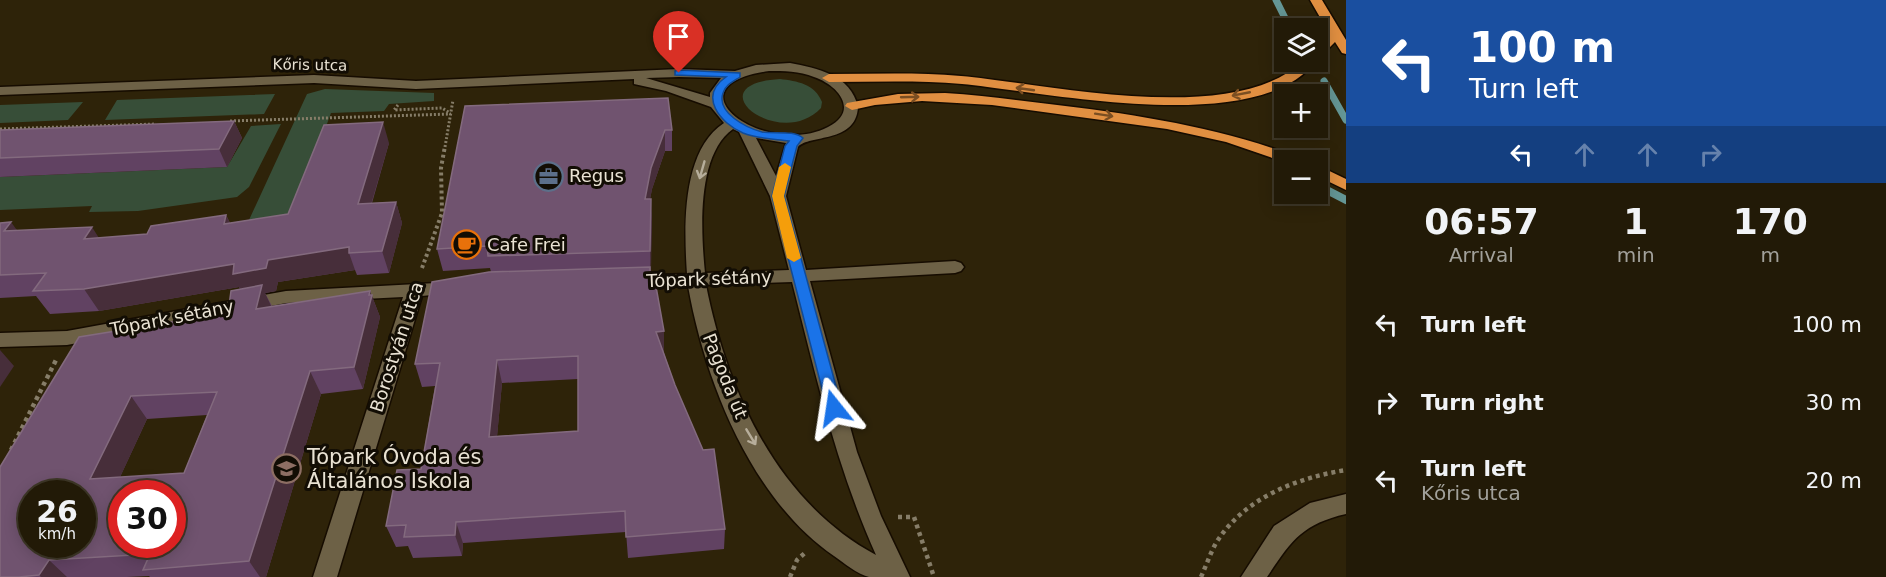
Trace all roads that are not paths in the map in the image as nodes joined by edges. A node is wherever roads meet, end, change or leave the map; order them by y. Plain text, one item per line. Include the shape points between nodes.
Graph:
1 (1316, 0) edge
2 (1336, 33) junction
3 (1328, 41) edge
4 (1346, 50) edge
5 (1299, 72) edge
6 (736, 75) junction
7 (619, 77) junction
8 (830, 78) junction
9 (0, 91) edge
10 (717, 104) junction
11 (852, 106) junction
12 (739, 126) junction
13 (798, 138) junction
14 (1274, 154) edge
15 (1328, 176) edge
16 (1346, 185) edge
17 (778, 196) junction
18 (955, 267) dead end
19 (799, 276) junction
20 (694, 280) junction
21 (613, 283) edge
22 (473, 287) edge
23 (415, 289) junction
24 (0, 340) edge
25 (1346, 504) edge
26 (325, 577) edge
27 (896, 577) edge
28 (1253, 577) edge

1 - 2 highway
2 - 3 highway
2 - 4 highway
5 -> 8 highway via 1262,90 1210,100 1164,102 1111,100 922,77
6 - 7 street, Kőris utca
6 - 8 street, Kőris utca via 775,66 804,69
6 - 10 street via 721,88
7 - 9 street, Kőris utca via 416,85 314,79
7 - 10 street, Kőris utca
8 - 11 street via 846,91
10 - 12 street
11 - 13 street via 844,123 834,130
11 -> 14 highway via 881,98 916,96 1084,112 1199,130
12 - 13 street via 771,136
12 - 17 street
12 -> 20 street, Pagoda út via 713,138 696,191
13 - 17 street via 791,146
15 - 16 highway
17 - 19 street
18 - 19 street, Tópark sétány
19 - 20 street, Tópark sétány
19 - 27 street via 846,452
20 - 21 street, Tópark sétány
20 -> 27 street, Pagoda út via 714,357 741,421 787,496 824,536 862,562
22 - 23 street, Tópark sétány
23 - 24 street, Tópark sétány via 286,297 67,338
23 - 26 street, Borostyán utca
25 - 28 street via 1317,510 1282,534

